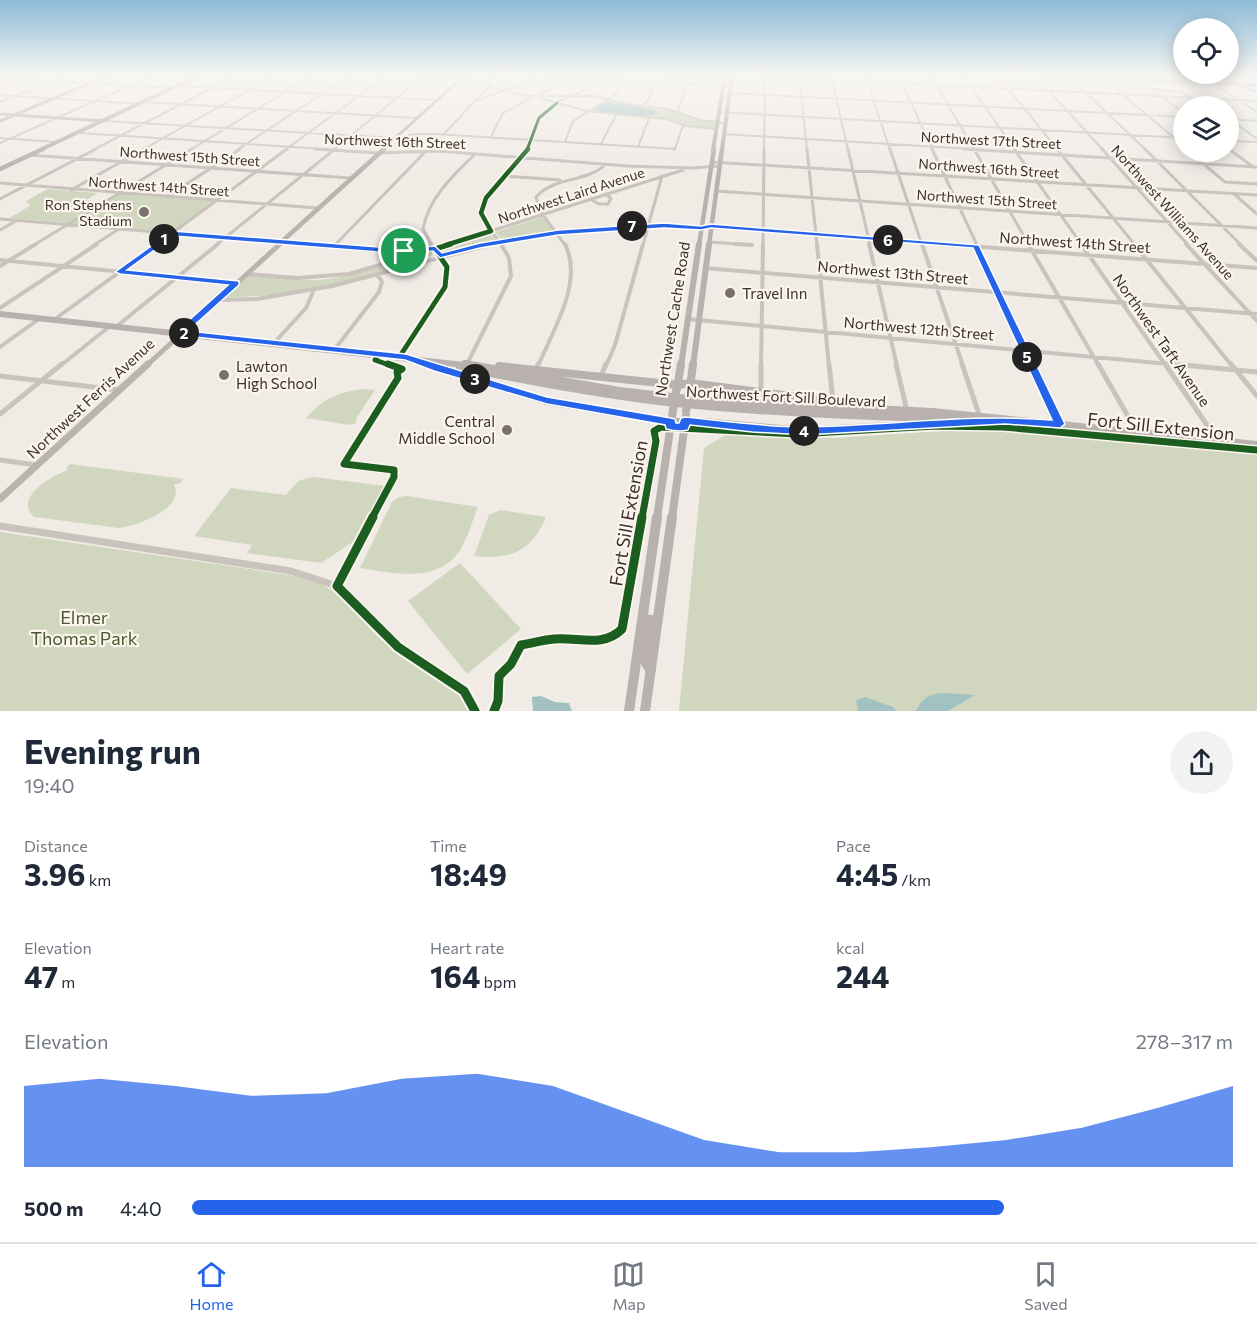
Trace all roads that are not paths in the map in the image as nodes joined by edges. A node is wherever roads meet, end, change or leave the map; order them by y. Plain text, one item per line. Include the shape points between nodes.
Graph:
1 (29, 108) edge
2 (80, 108) edge
3 (131, 108) edge
4 (174, 108) edge
5 (215, 108) edge
6 (247, 108) edge
7 (300, 108) edge
8 (342, 108) edge
9 (385, 108) edge
10 (428, 108) edge
11 (469, 108) edge
12 (510, 108) edge
13 (550, 108) edge
14 (575, 108) edge
15 (591, 108) edge
16 (658, 108) edge
17 (720, 108) edge
18 (727, 108) edge
19 (765, 108) edge
20 (802, 108) edge
21 (839, 108) edge
22 (876, 108) edge
23 (913, 108) edge
24 (950, 108) edge
25 (987, 108) edge
26 (1026, 108) edge
27 (1028, 108) edge
28 (1064, 108) edge
29 (1102, 108) edge
30 (1139, 108) edge
31 (257, 109) junction
32 (296, 111) junction
33 (586, 111) junction
34 (678, 111) joint
35 (1067, 111) junction
36 (719, 112) junction
37 (726, 112) junction
38 (335, 113) junction
39 (1107, 113) junction
40 (0, 114) edge
41 (765, 114) junction
42 (13, 115) junction
43 (1147, 115) junction
44 (1173, 115) edge
45 (375, 116) junction
46 (616, 116) junction
47 (802, 117) junction
48 (57, 118) junction
49 (417, 118) junction
50 (649, 118) junction
51 (842, 119) junction
52 (0, 120) edge
53 (96, 120) junction
54 (1239, 120) edge
55 (104, 121) junction
56 (880, 121) junction
57 (1257, 121) edge
58 (717, 122) junction
59 (147, 123) junction
60 (725, 123) junction
61 (920, 123) junction
62 (186, 125) junction
63 (683, 125) junction
64 (960, 125) junction
65 (93, 126) junction
66 (1239, 127) edge
67 (226, 128) junction
68 (1000, 128) junction
69 (716, 129) junction
70 (267, 130) junction
71 (1043, 130) junction
72 (309, 133) junction
73 (1088, 133) junction
74 (80, 134) junction
75 (444, 134) junction
76 (723, 134) junction
77 (1131, 135) junction
78 (121, 136) junction
79 (351, 136) junction
80 (490, 137) junction
81 (764, 137) junction
82 (1173, 137) edge
83 (0, 138) edge
84 (10, 138) junction
85 (394, 138) junction
86 (1173, 138) edge
87 (161, 139) junction
88 (530, 140) junction
89 (805, 140) junction
90 (1239, 141) edge
91 (1257, 141) edge
92 (57, 142) junction
93 (203, 142) junction
94 (565, 142) junction
95 (846, 142) junction
96 (0, 143) edge
97 (601, 144) junction
98 (246, 145) junction
99 (888, 145) junction
100 (289, 147) junction
101 (638, 147) junction
102 (931, 147) junction
103 (333, 150) junction
104 (974, 150) junction
105 (426, 151) junction
106 (1017, 152) junction
107 (377, 153) junction
108 (476, 154) junction
109 (31, 155) junction
110 (1063, 155) junction
111 (1239, 156) edge
112 (521, 157) junction
113 (1111, 158) junction
114 (78, 159) junction
115 (1157, 161) junction
116 (121, 162) junction
117 (711, 162) junction
118 (763, 164) junction
119 (1203, 164) junction
120 (165, 165) junction
121 (606, 165) junction
122 (719, 166) junction
123 (808, 166) junction
124 (664, 167) junction
125 (1255, 167) edge
126 (210, 168) junction
127 (692, 168) junction
128 (0, 169) edge
129 (852, 170) junction
130 (256, 171) junction
131 (898, 172) junction
132 (303, 175) junction
133 (944, 175) junction
134 (506, 176) junction
135 (662, 177) junction
136 (350, 178) junction
137 (990, 178) junction
138 (562, 180) junction
139 (1036, 181) junction
140 (0, 183) edge
141 (1086, 184) junction
142 (1257, 184) edge
143 (26, 186) junction
144 (1137, 188) junction
145 (71, 190) junction
146 (716, 191) junction
147 (1189, 191) junction
148 (118, 193) junction
149 (763, 194) junction
150 (1233, 194) junction
151 (605, 195) junction
152 (1257, 195) edge
153 (167, 197) junction
154 (812, 197) junction
155 (0, 199) edge
156 (590, 199) junction
157 (216, 201) junction
158 (859, 201) junction
159 (908, 204) junction
160 (266, 205) junction
161 (958, 207) junction
162 (317, 208) junction
163 (1009, 211) junction
164 (1059, 214) junction
165 (1257, 214) edge
166 (543, 215) junction
167 (1113, 218) junction
168 (0, 219) edge
169 (17, 220) junction
170 (1166, 222) junction
171 (68, 225) junction
172 (648, 225) junction
173 (711, 226) junction
174 (1221, 226) junction
175 (701, 228) junction
176 (1257, 228) edge
177 (119, 229) junction
178 (0, 230) edge
179 (762, 230) junction
180 (491, 231) junction
181 (172, 233) junction
182 (558, 233) junction
183 (816, 234) junction
184 (225, 238) junction
185 (868, 238) junction
186 (501, 242) junction
187 (709, 242) junction
188 (921, 242) junction
189 (280, 243) junction
190 (752, 245) dead end
191 (976, 246) junction
192 (333, 247) junction
193 (435, 249) junction
194 (1032, 251) junction
195 (440, 255) junction
196 (1088, 255) junction
197 (1146, 259) junction
198 (0, 260) edge
199 (8, 261) junction
200 (1257, 261) edge
201 (1203, 264) junction
202 (0, 266) edge
203 (63, 267) junction
204 (705, 268) junction
205 (1257, 268) edge
206 (120, 272) junction
207 (763, 273) junction
208 (246, 274) junction
209 (377, 274) junction
210 (177, 277) junction
211 (820, 278) junction
212 (236, 283) junction
213 (878, 283) junction
214 (936, 288) junction
215 (313, 292) junction
216 (998, 293) junction
217 (1059, 298) junction
218 (216, 300) junction
219 (1121, 303) junction
220 (1186, 308) junction
221 (0, 309) edge
222 (0, 314) edge
223 (1251, 314) junction
224 (1257, 314) edge
225 (41, 318) junction
226 (55, 319) junction
227 (687, 319) junction
228 (699, 320) junction
229 (1257, 321) edge
230 (114, 326) junction
231 (761, 326) junction
232 (826, 332) junction
233 (180, 333) junction
234 (891, 338) junction
235 (274, 343) junction
236 (957, 344) junction
237 (0, 347) edge
238 (335, 349) junction
239 (1023, 350) junction
240 (403, 356) junction
241 (1092, 356) junction
242 (439, 362) junction
243 (1163, 363) junction
244 (467, 364) junction
245 (536, 370) junction
246 (1236, 370) junction
247 (1257, 372) edge
248 (0, 376) edge
249 (601, 376) junction
250 (42, 380) junction
251 (690, 383) junction
252 (677, 388) junction
253 (119, 390) junction
254 (761, 393) junction
255 (1257, 396) edge
256 (833, 401) junction
257 (896, 411) junction
258 (907, 411) junction
259 (0, 414) edge
260 (686, 416) junction
261 (980, 417) junction
262 (991, 418) junction
263 (1005, 420) junction
264 (671, 422) junction
265 (1060, 424) junction
266 (1137, 432) junction
267 (1218, 441) junction
268 (1257, 445) edge
269 (0, 460) edge
270 (37, 465) junction
271 (0, 500) edge
272 (0, 526) edge
273 (643, 619) junction
274 (651, 671) junction
275 (475, 711) edge
276 (629, 711) edge
277 (645, 711) edge

1 - 42 main road
2 - 48 street
3 - 55 main road
4 - 59 street
5 - 62 street
6 - 31 street
7 - 32 street
8 - 38 street
9 - 45 street
10 - 49 main road, Northwest Ferris Avenue
11 - 75 street
12 - 80 street via 503,113
13 - 88 street via 539,118
14 - 33 street
15 - 33 street
16 - 34 street
17 - 36 main road, Northwest Cache Road
18 - 37 main road, Northwest Cache Road
19 - 41 street
20 - 47 street
21 - 51 street
22 - 56 street
23 - 61 street
24 - 64 street
25 - 68 street, Northwest Taft Avenue
26 - 71 street
27 - 35 street
28 - 35 street, Northwest Williams Avenue
29 - 39 street
30 - 43 street
31 - 32 street
31 - 67 street
32 - 38 street
32 - 70 street
33 - 46 street
33 - 94 street via 573,121
34 - 58 street
35 - 39 street
35 - 73 street, Northwest Williams Avenue
36 - 37 street
36 - 58 main road, Northwest Cache Road
37 - 41 street
37 - 60 main road, Northwest Cache Road
38 - 45 street
38 - 72 street
39 - 43 street
39 - 77 street
40 - 42 main road
41 - 47 street
41 - 81 street
42 - 48 main road
42 - 52 main road
43 - 44 street
43 - 82 street
45 - 49 street
45 - 79 street
46 - 50 street
46 - 97 street
47 - 51 street
47 - 89 street
48 - 53 main road
48 - 84 street
49 - 85 main road, Northwest Ferris Avenue
50 - 63 street
50 - 101 street
51 - 56 street
51 - 95 street
53 - 55 main road
53 - 65 main road
54 - 57 street
55 - 59 street
55 - 65 main road
55 - 74 main road
56 - 61 street
56 - 99 street
58 - 60 street
58 - 69 main road, Northwest Cache Road
59 - 62 street
59 - 78 street
60 - 76 main road, Northwest Cache Road
61 - 64 street
61 - 102 street
62 - 67 street
62 - 87 street
63 - 69 street
63 - 101 street via 675,149
64 - 68 street
64 - 104 street
65 - 92 main road
66 - 91 street
67 - 70 street
67 - 93 street
68 - 71 street
68 - 106 street, Northwest Taft Avenue
69 - 117 main road, Northwest Cache Road
70 - 72 street
70 - 98 street
71 - 73 street
71 - 110 street
72 - 79 street
72 - 100 street
73 - 77 street
73 - 113 street, Northwest Williams Avenue
74 - 78 street, Northwest 16th Street
74 - 109 main road
75 - 80 street
75 - 85 street
76 - 81 street, Northwest 17th Street
76 - 122 main road, Northwest Cache Road
77 - 86 street
77 - 115 street
78 - 87 street, Northwest 16th Street
78 - 114 street
79 - 85 street
79 - 103 street
80 - 88 street
81 - 89 street, Northwest 17th Street
81 - 118 street
83 - 84 street
84 - 92 street
84 - 96 street
85 - 107 main road, Northwest Ferris Avenue
87 - 93 street, Northwest 16th Street
87 - 116 street
88 - 94 street
88 - 112 street
89 - 95 street, Northwest 17th Street
89 - 123 street
90 - 91 street
92 - 109 main road
93 - 98 street, Northwest 16th Street
93 - 120 street
94 - 97 street
95 - 99 street, Northwest 17th Street
95 - 129 street
97 - 101 street
98 - 100 street, Northwest 16th Street
98 - 126 street
99 - 102 street, Northwest 17th Street
99 - 131 street
100 - 103 street, Northwest 16th Street
100 - 130 street
102 - 104 street, Northwest 17th Street
102 - 133 street
103 - 107 street, Northwest 16th Street
103 - 132 street
104 - 106 street, Northwest 17th Street
104 - 137 street
105 - 107 street, Northwest 16th Street
105 - 108 street, Northwest 16th Street
105 - 192 street
106 - 110 street, Northwest 17th Street
106 - 139 street, Northwest Taft Avenue
107 - 136 main road, Northwest Ferris Avenue
108 - 112 street, Northwest 16th Street
108 - 193 street via 425,211 423,229
109 - 114 street, Northwest 15th Street
109 - 128 main road
109 - 128 main road
110 - 113 street, Northwest 17th Street
110 - 141 street
111 - 125 street
112 - 121 street, Northwest 16th Street
112 - 134 street
113 - 115 street, Northwest 17th Street
113 - 144 street, Northwest Williams Avenue
114 - 116 street, Northwest 15th Street
114 - 143 street
115 - 119 street, Northwest 17th Street
115 - 147 street
116 - 120 street, Northwest 15th Street
116 - 145 street
117 - 122 street, Northwest 16th Street
117 - 122 street
117 - 127 street, Northwest 16th Street
117 - 175 main road, Northwest Cache Road
118 - 122 street, Northwest 16th Street
118 - 123 street, Northwest 16th Street
118 - 149 street
119 - 125 street, Northwest 17th Street
119 - 142 street via 1225,182
120 - 126 street, Northwest 15th Street
120 - 148 street
121 - 124 street, Northwest 16th Street
121 - 138 street via 594,174
122 - 146 main road, Northwest Cache Road
123 - 129 street, Northwest 16th Street
123 - 154 street
124 - 127 street, Northwest 16th Street
124 - 135 street
126 - 130 street, Northwest 15th Street
126 - 153 street
127 - 135 street, Northwest Laird Avenue
129 - 131 street, Northwest 16th Street
129 - 158 street
130 - 132 street, Northwest 15th Street
130 - 157 street
131 - 133 street, Northwest 16th Street
131 - 159 street
132 - 136 street, Northwest 15th Street
132 - 160 street
133 - 137 street, Northwest 16th Street
133 - 161 street
134 - 138 street
134 - 180 street via 482,207
135 - 151 street, Northwest Laird Avenue
135 - 172 street
136 - 162 main road, Northwest Ferris Avenue
137 - 139 street, Northwest 16th Street
137 - 163 street
138 - 166 street via 543,188 536,197 536,207
139 - 141 street, Northwest 16th Street
139 - 164 street, Northwest Taft Avenue
140 - 143 street, Northwest 14th Street
141 - 144 street, Northwest 16th Street
141 - 167 street
143 - 145 street, Northwest 14th Street
143 - 155 street
144 - 147 street, Northwest 16th Street
144 - 170 street, Northwest Williams Avenue
145 - 148 street, Northwest 14th Street
146 - 149 street, Northwest 15th Street
146 - 173 main road, Northwest Cache Road
147 - 150 street, Northwest 16th Street
147 - 174 street
148 - 153 street, Northwest 14th Street
148 - 171 street
149 - 154 street, Northwest 15th Street
149 - 179 street
150 - 152 street, Northwest 16th Street
150 - 165 street
151 - 156 street, Northwest Laird Avenue
151 - 156 street via 611,198 610,202 599,204
153 - 157 street, Northwest 14th Street
154 - 158 street, Northwest 15th Street
154 - 183 street
156 - 166 street, Northwest Laird Avenue
157 - 160 street, Northwest 14th Street
157 - 181 street
158 - 159 street, Northwest 15th Street
158 - 185 street
159 - 161 street, Northwest 15th Street
159 - 188 street
160 - 162 street, Northwest 14th Street
160 - 184 street
161 - 163 street, Northwest 15th Street
161 - 191 street
162 - 189 main road, Northwest Ferris Avenue
163 - 164 street, Northwest 15th Street
163 - 194 street
164 - 167 street, Northwest 15th Street
164 - 196 street, Northwest Taft Avenue
166 - 180 street, Northwest Laird Avenue
166 - 182 street
167 - 170 street, Northwest 15th Street
167 - 197 street
168 - 169 street
169 - 171 street
169 - 178 street
170 - 174 street, Northwest 15th Street
170 - 201 street, Northwest Williams Avenue
171 - 177 street
171 - 199 street
172 - 175 street, Northwest 14th Street
172 - 182 street, Northwest 14th Street
172 - 249 street via 615,345
173 - 175 street, Northwest 14th Street
173 - 179 street, Northwest 14th Street
173 - 187 main road, Northwest Cache Road
174 - 176 street, Northwest 15th Street
174 - 200 street
175 - 227 main road, Northwest Cache Road
177 - 181 street
177 - 203 street
179 - 183 street, Northwest 14th Street
179 - 207 street
180 - 186 street
180 - 193 street, Northwest Laird Avenue
181 - 184 street
181 - 206 street
182 - 186 street, Northwest 14th Street
182 - 245 street via 570,256 570,280
183 - 185 street, Northwest 14th Street
183 - 211 street
184 - 189 street
184 - 210 street
185 - 188 street, Northwest 14th Street
185 - 213 street
186 - 195 street, Northwest 14th Street
186 - 244 street via 510,257 511,276
187 - 190 street
187 - 204 main road, Northwest Cache Road
188 - 191 street, Northwest 14th Street
188 - 214 street
189 - 192 street
189 - 208 main road, Northwest Ferris Avenue
191 - 194 street, Northwest 14th Street
191 - 216 street
192 - 193 street
193 - 195 street
193 - 208 street, Northwest Laird Avenue via 325,278
194 - 196 street, Northwest 14th Street
194 - 217 street
195 - 209 street, Northwest 14th Street
195 - 240 street via 447,273 445,287
196 - 197 street, Northwest 14th Street
196 - 219 street, Northwest Taft Avenue
197 - 201 street, Northwest 14th Street
197 - 220 street
198 - 199 street
199 - 202 street
199 - 203 street
201 - 205 street, Northwest 14th Street
201 - 223 street, Northwest Williams Avenue
203 - 206 street
203 - 221 street
204 - 207 street, Northwest 13th Street
204 - 228 main road, Northwest Cache Road
206 - 210 street
206 - 226 street
207 - 211 street, Northwest 13th Street
207 - 231 street
208 - 212 main road, Northwest Ferris Avenue
209 - 215 street, Northwest 14th Street
209 - 238 street via 382,282 379,292
210 - 212 street
210 - 230 street
211 - 213 street, Northwest 13th Street
211 - 232 street
212 - 218 main road, Northwest Ferris Avenue
213 - 214 street, Northwest 13th Street
213 - 234 street
214 - 216 street, Northwest 13th Street
214 - 236 street
215 - 218 street, Northwest 14th Street
215 - 235 street via 306,308
216 - 217 street, Northwest 13th Street
216 - 239 street
217 - 219 street, Northwest 13th Street
217 - 241 street
218 - 233 main road, Northwest Ferris Avenue
219 - 220 street, Northwest 13th Street
219 - 243 street, Northwest Taft Avenue
220 - 223 street, Northwest 13th Street
220 - 246 street
222 - 225 main road, Northwest Fort Sill Boulevard
223 - 224 street, Northwest 13th Street
223 - 229 street, Northwest Williams Avenue
225 - 226 main road, Northwest Fort Sill Boulevard
225 - 237 street
226 - 230 main road, Northwest Fort Sill Boulevard
227 - 228 street, Northwest 12th Street
227 - 252 main road, Northwest Cache Road
228 - 231 street, Northwest 12th Street
228 - 251 main road, Northwest Cache Road
230 - 233 main road, Northwest Fort Sill Boulevard
230 - 250 street
231 - 232 street, Northwest 12th Street
231 - 254 street
232 - 234 street, Northwest 12th Street
232 - 256 street
233 - 235 main road, Northwest Fort Sill Boulevard
233 - 253 main road, Northwest Ferris Avenue
234 - 236 street, Northwest 12th Street
234 - 258 street
235 - 238 main road, Northwest Fort Sill Boulevard
236 - 239 street, Northwest 12th Street
236 - 261 street
238 - 240 main road, Northwest Fort Sill Boulevard
239 - 241 street, Northwest 12th Street
239 - 265 street
240 - 242 main road, Northwest Fort Sill Boulevard
240 - 264 main road via 547,401
241 - 243 street, Northwest 12th Street
241 - 266 street
242 - 244 main road, Northwest Fort Sill Boulevard
242 - 262 main road, Northwest Fort Sill Boulevard via 578,390 686,404 803,413
243 - 246 street, Northwest 12th Street
243 - 267 street, Northwest Taft Avenue
244 - 245 main road
244 - 257 main road, Northwest Fort Sill Boulevard via 619,391 697,400
245 - 249 main road
246 - 247 street, Northwest 12th Street
246 - 255 street
248 - 250 street
249 - 252 main road
250 - 253 street
250 - 259 street
251 - 252 main road
251 - 254 main road
251 - 260 main road, Northwest Cache Road, bridge
252 - 264 main road, Northwest Cache Road, bridge
253 - 270 main road, Northwest Ferris Avenue
254 - 256 main road
256 - 257 main road
257 - 258 main road, Northwest Fort Sill Boulevard
258 - 261 main road, Northwest Fort Sill Boulevard
260 - 263 main road via 762,429 804,431
260 - 264 main road
260 - 274 main road, Northwest Cache Road
261 - 262 main road, Northwest Fort Sill Boulevard
262 - 263 main road, Northwest Fort Sill Boulevard
263 - 265 main road, Northwest Fort Sill Boulevard
264 - 273 main road, Northwest Cache Road
265 - 266 main road, Northwest Fort Sill Boulevard
266 - 267 main road, Northwest Fort Sill Boulevard
267 - 268 main road, Northwest Fort Sill Boulevard
269 - 270 street
270 - 271 main road, Northwest Ferris Avenue
272 - 275 street via 291,571 337,585 398,647 464,692
273 - 274 main road via 652,620 646,663
273 - 276 main road, Northwest Cache Road
274 - 277 main road, Northwest Cache Road

